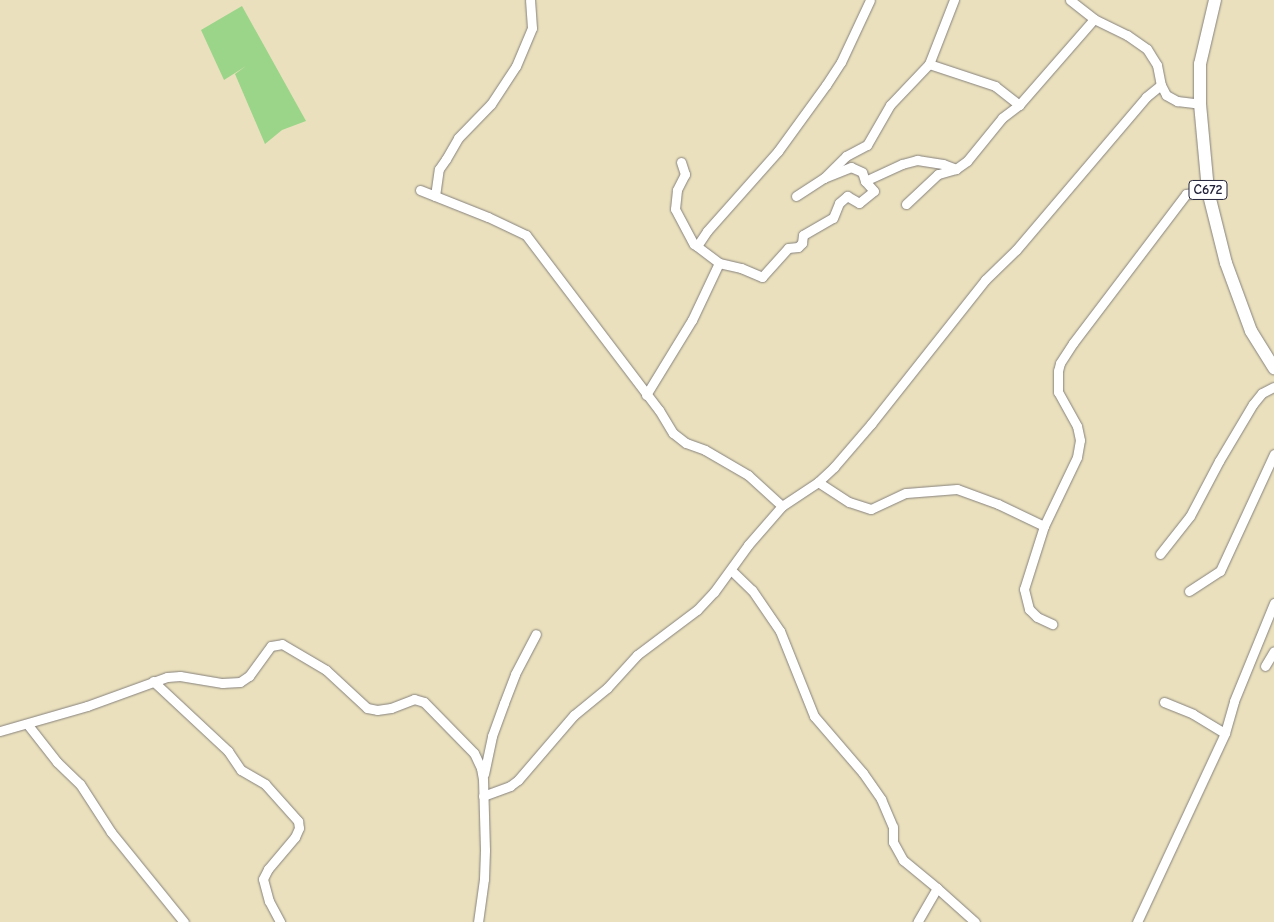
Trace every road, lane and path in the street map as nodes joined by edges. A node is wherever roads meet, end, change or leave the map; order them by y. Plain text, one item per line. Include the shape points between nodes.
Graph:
1 (530, 0) edge
2 (870, 0) edge
3 (954, 0) edge
4 (1070, 0) edge
5 (1215, 0) edge
6 (1094, 18) junction
7 (929, 64) junction
8 (1161, 84) junction
9 (1200, 104) junction
10 (1019, 105) junction
11 (681, 162) dead end
12 (956, 169) junction
13 (824, 178) junction
14 (865, 181) junction
15 (420, 190) dead end
16 (1208, 191) junction
17 (434, 196) junction
18 (796, 196) dead end
19 (906, 204) dead end
20 (697, 246) junction
21 (718, 263) junction
22 (1274, 368) edge
23 (1274, 386) edge
24 (646, 396) junction
25 (1274, 454) edge
26 (818, 482) junction
27 (782, 506) junction
28 (1044, 526) junction
29 (1160, 554) dead end
30 (731, 570) junction
31 (1190, 591) dead end
32 (1274, 603) edge
33 (1271, 620) edge
34 (1052, 624) dead end
35 (536, 634) dead end
36 (1274, 651) edge
37 (1265, 666) dead end
38 (153, 682) junction
39 (1164, 702) dead end
40 (28, 725) junction
41 (0, 731) edge
42 (1224, 732) junction
43 (483, 779) junction
44 (483, 796) junction
45 (938, 888) junction
46 (184, 922) edge
47 (280, 922) edge
48 (478, 922) edge
49 (917, 922) edge
50 (975, 922) edge
51 (1137, 922) edge

1 - 17 street via 532,28 516,66 491,104 458,138 439,169
2 - 20 street via 842,62 826,85 778,151
3 - 7 street
4 - 6 street
5 - 9 main road, C672 via 1200,64
6 - 8 street via 1127,34 1147,49 1157,65
6 - 10 street
7 - 10 street via 994,86
7 - 13 street via 890,105 867,145 846,156
8 - 9 street via 1163,91 1172,98
8 - 26 street via 1130,114 1086,170 1016,250 985,280 871,424
9 - 16 main road, C672
10 - 12 street via 1002,118 967,161
11 - 20 street via 685,174 677,190 675,209
12 - 14 street via 917,160
12 - 19 street via 938,174
13 - 14 street via 851,167 862,172
13 - 18 street
14 - 21 street via 874,190 859,203 847,196 839,203 834,218 803,235 802,243 788,248 762,277
15 - 17 street
16 - 22 main road, C672 via 1226,263 1248,322
16 - 28 street via 1186,194 1060,363 1058,392 1077,426 1080,440 1077,457
17 - 24 street via 512,228 532,241
20 - 21 street
21 - 24 street via 692,320
23 - 29 street via 1253,404 1190,516
24 - 27 street via 677,437 748,475
25 - 31 street via 1220,572
26 - 27 street
26 - 28 street via 849,502 872,509 906,493 957,489
27 - 30 street
28 - 34 street via 1024,590 1029,610
30 - 44 street via 697,610 637,655 607,688 569,720 518,780
30 - 45 street via 752,590 780,631 814,716 864,773 881,799 893,827 893,842 903,860
32 - 33 street
33 - 42 street via 1234,701
35 - 43 street via 504,703 492,736
36 - 37 street
38 - 40 street
38 - 43 street via 180,676 222,683 240,682 249,676 271,646 282,644 326,670 367,708 383,710 414,699 424,702 469,746
38 - 47 street via 228,751 241,770 265,784 298,821 297,833 263,879 265,892
39 - 42 street
40 - 41 street
40 - 46 street via 56,762 80,784 111,832
42 - 51 street
43 - 44 street
44 - 48 street via 484,879
45 - 49 street
45 - 50 street

